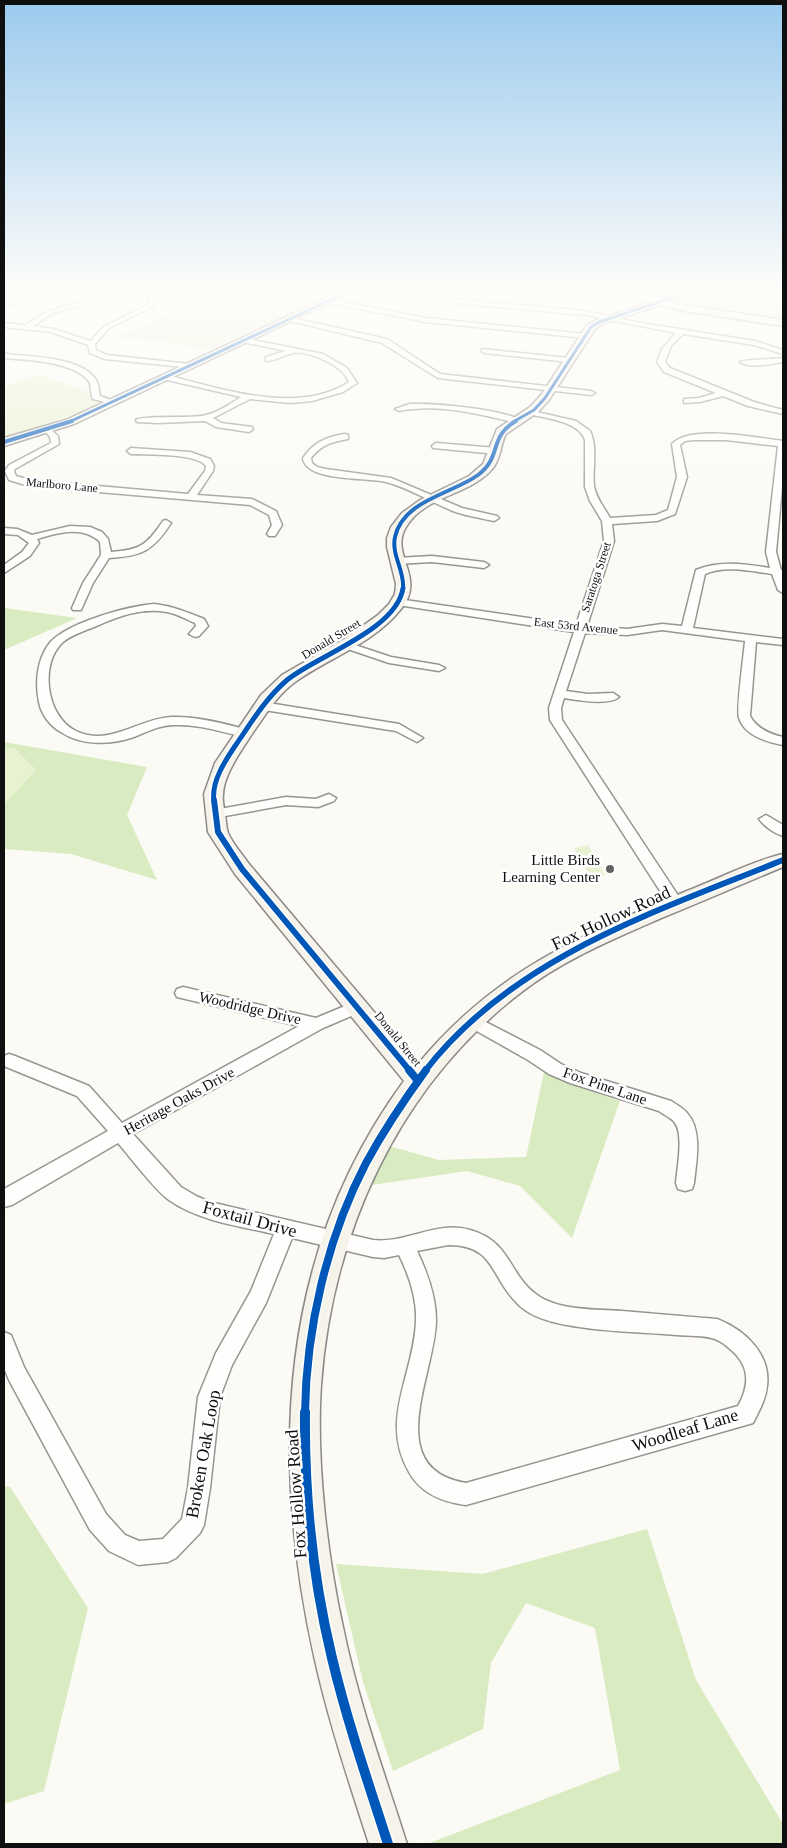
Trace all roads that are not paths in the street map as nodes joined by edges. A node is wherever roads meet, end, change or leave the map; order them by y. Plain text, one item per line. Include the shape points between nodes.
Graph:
1 (87, 376) edge
2 (350, 376) edge
3 (439, 376) edge
4 (559, 376) edge
5 (680, 376) edge
6 (166, 377) joint
7 (550, 390) junction
8 (591, 393) dead end
9 (723, 393) junction
10 (249, 396) junction
11 (686, 401) dead end
12 (112, 402) junction
13 (399, 408) dead end
14 (531, 412) junction
15 (783, 412) edge
16 (207, 418) junction
17 (140, 420) dead end
18 (517, 421) junction
19 (249, 429) dead end
20 (48, 430) junction
21 (345, 436) dead end
22 (4, 442) edge
23 (782, 444) edge
24 (436, 446) dead end
25 (132, 451) dead end
26 (497, 451) junction
27 (780, 487) edge
28 (191, 496) junction
29 (432, 498) junction
30 (494, 518) dead end
31 (608, 521) junction
32 (166, 523) dead end
33 (778, 529) edge
34 (4, 531) edge
35 (272, 534) dead end
36 (31, 538) junction
37 (106, 555) junction
38 (396, 560) junction
39 (484, 565) dead end
40 (4, 570) edge
41 (780, 572) edge
42 (783, 590) edge
43 (398, 602) junction
44 (77, 608) dead end
45 (579, 629) junction
46 (687, 629) junction
47 (194, 634) dead end
48 (751, 637) junction
49 (783, 642) edge
50 (346, 644) junction
51 (439, 668) dead end
52 (558, 694) junction
53 (613, 697) dead end
54 (262, 706) junction
55 (245, 733) junction
56 (417, 738) dead end
57 (783, 742) edge
58 (328, 798) dead end
59 (214, 814) junction
60 (766, 820) dead end
61 (783, 832) edge
62 (783, 860) edge
63 (676, 904) junction
64 (183, 992) dead end
65 (357, 1007) junction
66 (472, 1021) junction
67 (318, 1024) junction
68 (9, 1061) dead end
69 (418, 1081) junction
70 (121, 1132) junction
71 (685, 1183) dead end
72 (4, 1199) edge
73 (286, 1230) junction
74 (335, 1240) junction
75 (404, 1245) junction
76 (4, 1342) edge
77 (388, 1844) edge

1 - 12 street via 94,385 96,398
2 - 10 street via 353,383 311,399 297,401
3 - 7 street
4 - 7 street
5 - 9 street
6 - 10 street
6 - 12 street
7 - 8 street
7 - 14 street
9 - 11 street
9 - 15 street
10 - 16 street
12 - 20 street
13 - 18 street via 414,406 469,411
14 - 18 street
14 - 31 street, Saratoga Street via 573,423 587,433 592,493
16 - 17 street via 158,422
16 - 19 street via 219,425
18 - 26 street via 502,432
20 - 22 street
20 - 28 street, Marlboro Lane via 54,436 55,444 12,467 9,471 12,478 29,483
21 - 29 street via 318,444 307,458 308,464 325,472 388,480
23 - 27 street
23 - 31 street via 702,436 682,438 676,444 682,477 672,512 657,518
24 - 26 street
25 - 28 street via 190,456 207,461 209,471
26 - 29 street via 481,474
27 - 33 street
28 - 35 street, Marlboro Lane via 234,499 264,507 276,519 277,525
29 - 30 street via 467,512
29 - 38 street via 401,523 393,545
31 - 45 street, Saratoga Street via 609,541
32 - 37 street via 148,547
33 - 41 street via 771,552
34 - 36 street via 19,532
36 - 37 street via 69,529 89,530 102,537
36 - 40 street via 34,543 26,554
37 - 44 street
38 - 39 street via 432,559
38 - 43 street via 403,582
41 - 42 street via 778,582
41 - 46 street via 726,566 700,572
43 - 45 street, East 53rd Avenue
43 - 50 street, Donald Street via 388,615
45 - 46 street, East 53rd Avenue via 611,632 654,627
45 - 52 street, Saratoga Street
46 - 48 street, East 53rd Avenue
47 - 55 street via 202,626 200,621 165,608 138,608 64,636 52,647 46,661 43,686 54,722 65,732 104,740 173,721
48 - 49 street, East 53rd Avenue
48 - 57 street via 744,716 757,732
50 - 51 street, Donald Street via 377,657
50 - 54 street, Donald Street via 288,679
52 - 53 street
52 - 63 street, Saratoga Street via 554,708 556,720
54 - 55 street, Donald Street
54 - 56 street via 398,728
55 - 59 street, Donald Street via 218,776 213,794
58 - 59 street via 318,803 286,801
59 - 65 street, Donald Street via 218,832 242,869
60 - 61 street
62 - 63 street, Fox Hollow Road
63 - 66 street, Fox Hollow Road via 559,956 507,991
64 - 67 street, Woodridge Drive
65 - 67 street, Heritage Oaks Drive
65 - 69 street, Donald Street
66 - 69 street, Fox Hollow Road
66 - 71 street, Fox Pine Lane via 555,1069 665,1106 678,1114 685,1124 687,1136
67 - 70 street, Heritage Oaks Drive
68 - 70 street, Foxtail Drive via 83,1091
69 - 74 street, Fox Hollow Road via 398,1106 365,1162
70 - 72 street, Heritage Oaks Drive
70 - 73 street, Foxtail Drive via 174,1193 208,1210
73 - 74 street, Foxtail Drive
73 - 76 street, Broken Oak Loop via 259,1296 223,1360 209,1397 192,1525 168,1550 138,1553 117,1543 98,1522 16,1373
74 - 75 street, Woodleaf Lane via 384,1249
74 - 77 street, Fox Hollow Road via 310,1348 306,1384 306,1477 314,1558 326,1630 345,1705
75 - 75 street, Woodleaf Lane via 452,1235 483,1243 496,1254 518,1292 532,1304 552,1313 717,1329 744,1346 754,1361 757,1373 754,1401 745,1414 735,1417 466,1494 446,1491 429,1480 415,1463 408,1447 408,1412 425,1341 426,1320 424,1300

